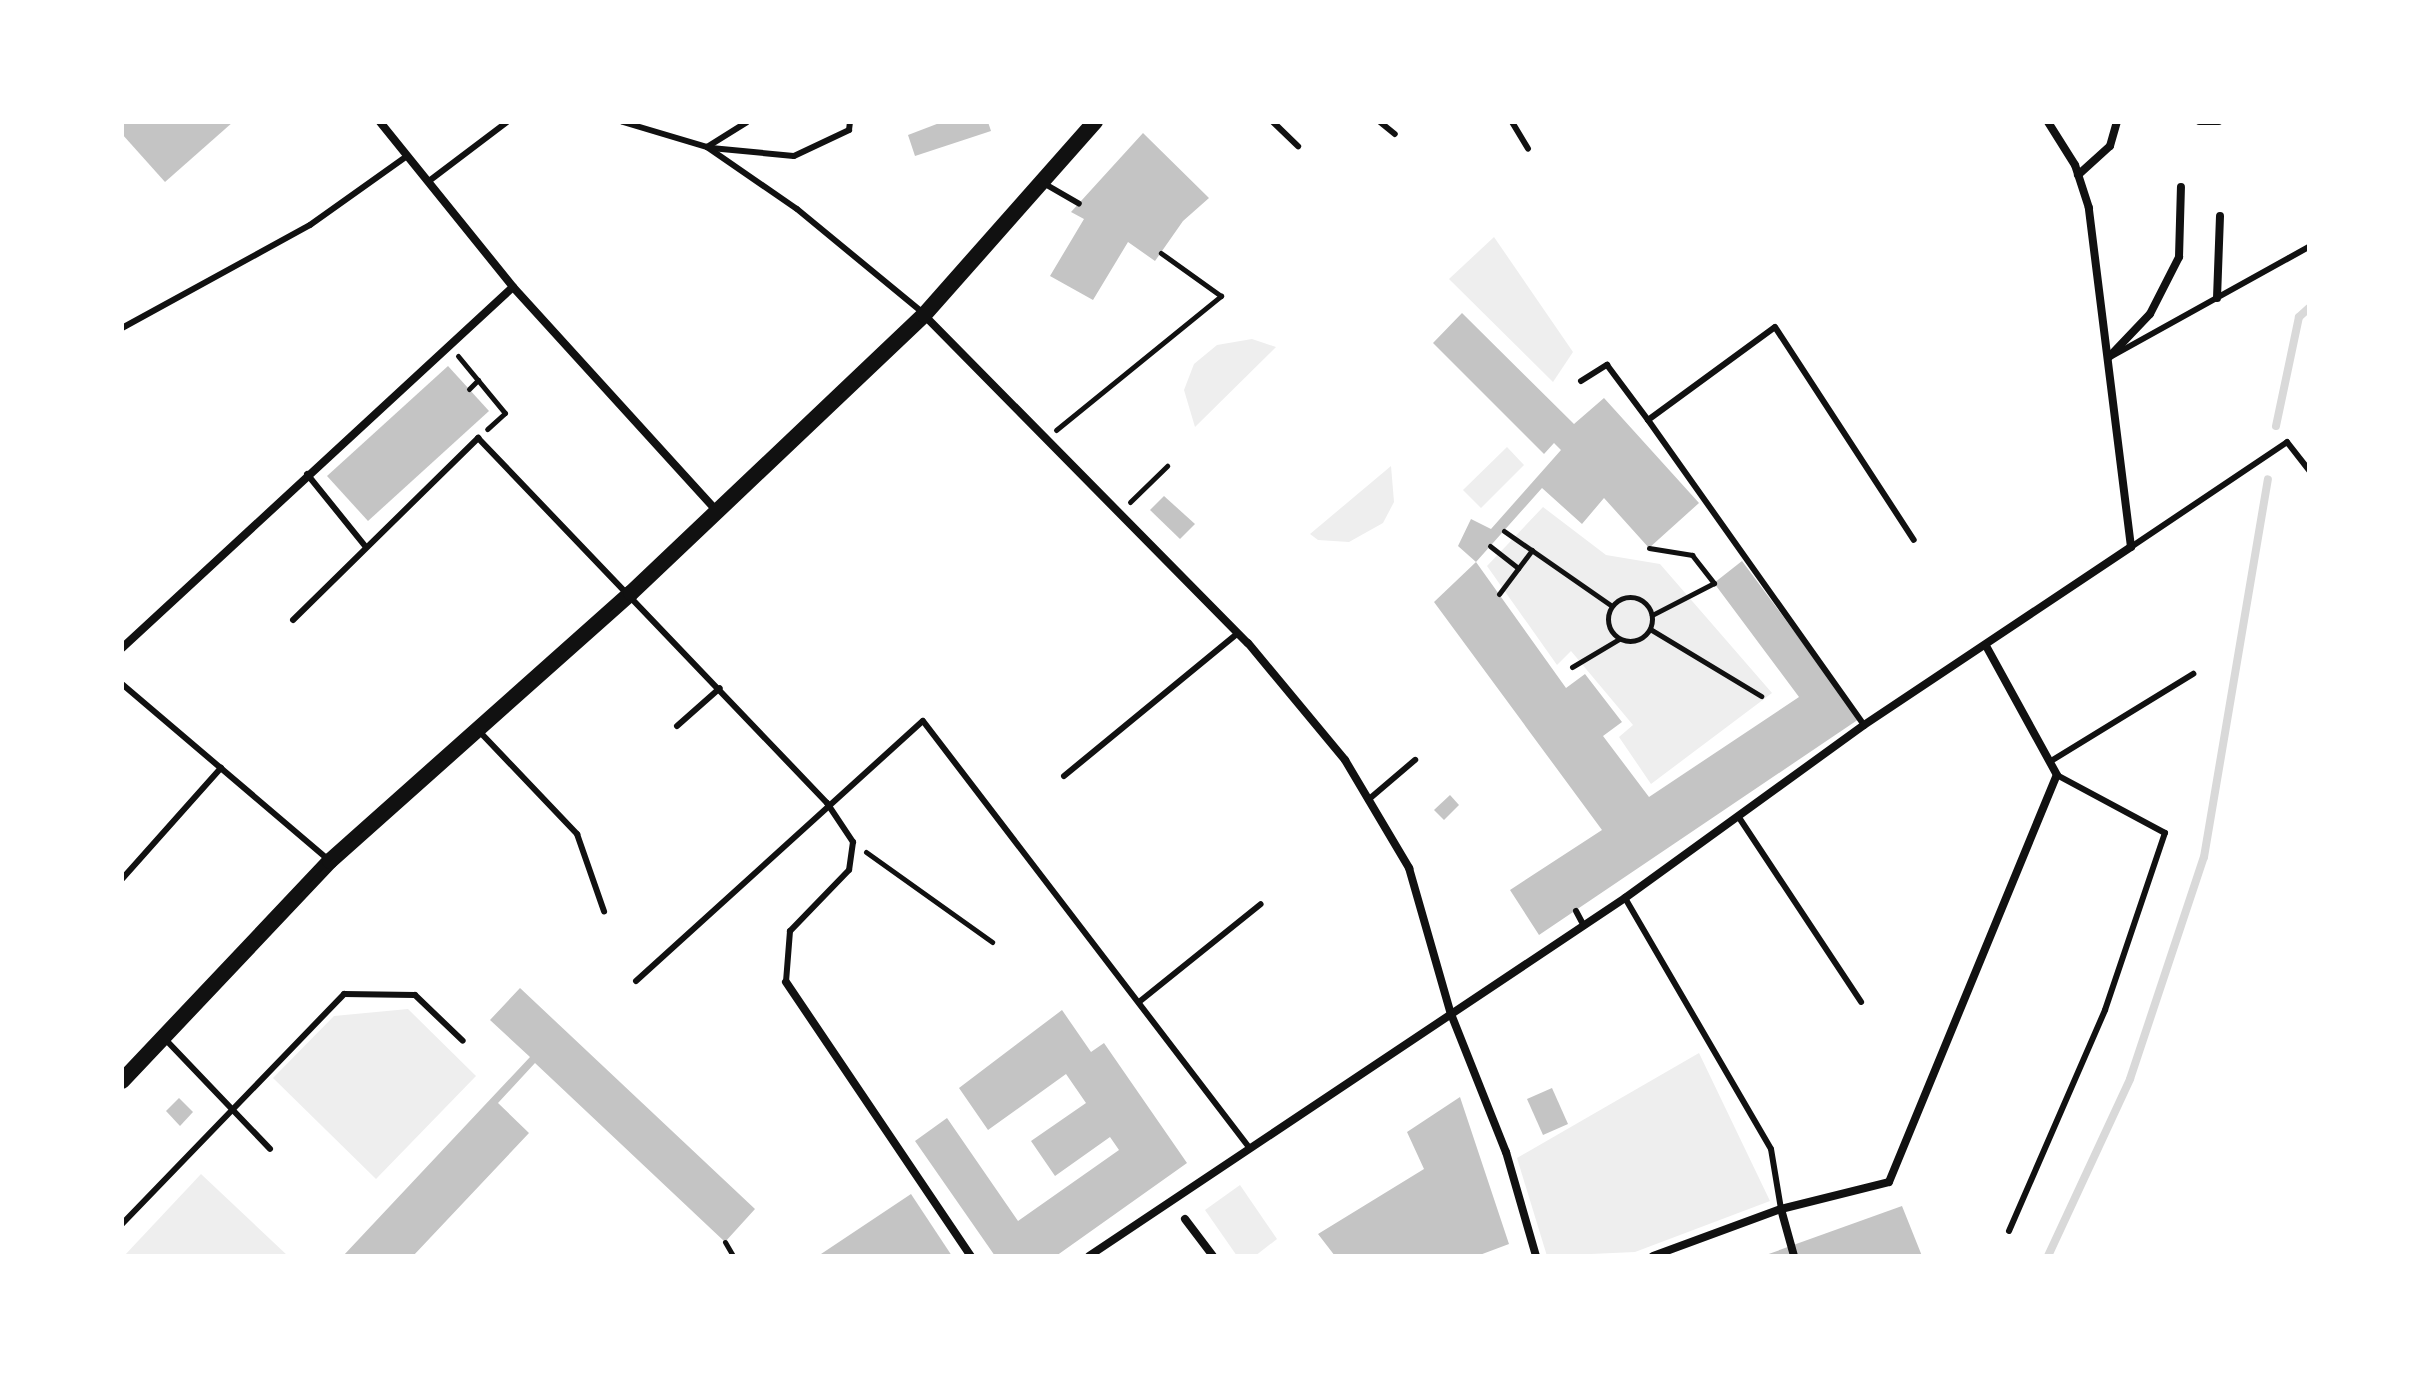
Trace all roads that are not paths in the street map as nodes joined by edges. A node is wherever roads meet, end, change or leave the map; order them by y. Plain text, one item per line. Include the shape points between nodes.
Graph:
1 (380, 122) edge
2 (507, 122) edge
3 (623, 122) edge
4 (747, 122) edge
5 (850, 122) edge
6 (1095, 122) edge
7 (1273, 122) edge
8 (1380, 122) edge
9 (1512, 122) edge
10 (2048, 122) edge
11 (2117, 122) edge
12 (2199, 122) edge
13 (2219, 122) edge
14 (1395, 134) dead end
15 (1298, 146) dead end
16 (707, 147) junction
17 (1528, 149) dead end
18 (407, 156) junction
19 (2078, 175) junction
20 (429, 181) junction
21 (1042, 182) junction
22 (2181, 187) dead end
23 (1079, 204) dead end
24 (2220, 216) dead end
25 (2309, 247) edge
26 (513, 287) junction
27 (2217, 298) junction
28 (924, 315) junction
29 (122, 328) edge
30 (2109, 357) junction
31 (1581, 381) dead end
32 (1648, 420) junction
33 (2309, 470) edge
34 (307, 474) junction
35 (717, 511) junction
36 (1914, 540) dead end
37 (365, 546) junction
38 (2131, 547) junction
39 (631, 593) junction
40 (293, 620) dead end
41 (1238, 633) junction
42 (1986, 646) junction
43 (122, 648) edge
44 (2193, 674) dead end
45 (122, 684) edge
46 (720, 688) junction
47 (1864, 725) junction
48 (677, 726) dead end
49 (475, 727) junction
50 (1415, 760) dead end
51 (2051, 761) junction
52 (221, 768) junction
53 (2057, 775) junction
54 (1064, 776) dead end
55 (1368, 800) junction
56 (827, 803) junction
57 (1738, 816) junction
58 (330, 861) junction
59 (122, 879) edge
60 (1625, 898) junction
61 (1261, 904) dead end
62 (604, 911) dead end
63 (1576, 911) dead end
64 (1584, 926) junction
65 (636, 981) dead end
66 (786, 982) joint
67 (1139, 1002) junction
68 (1861, 1002) dead end
69 (1451, 1014) junction
70 (163, 1037) junction
71 (463, 1041) dead end
72 (122, 1081) edge
73 (231, 1109) junction
74 (1248, 1146) junction
75 (270, 1149) dead end
76 (1781, 1209) junction
77 (1185, 1219) dead end
78 (122, 1224) edge
79 (2009, 1231) dead end
80 (971, 1256) edge
81 (1089, 1256) edge
82 (1213, 1256) edge
83 (1536, 1256) edge
84 (1653, 1256) edge
85 (1794, 1256) edge

1 - 18 street
2 - 20 lane
3 - 16 lane
4 - 16 lane
5 - 16 lane via 849,130 794,156
6 - 21 main road
7 - 15 lane
8 - 14 lane
9 - 17 lane
10 - 19 street
11 - 19 street via 2110,146
12 - 13 lane
16 - 28 lane via 797,209
18 - 20 street
18 - 29 lane via 310,225
19 - 30 street via 2089,208
20 - 26 street
21 - 23 lane
21 - 28 main road
22 - 30 street via 2179,257 2150,314
24 - 27 street
25 - 27 lane
26 - 34 street
26 - 35 street
27 - 30 lane
28 - 35 main road
28 - 41 street
30 - 38 street
31 - 32 lane via 1607,365
32 - 36 lane via 1775,327
32 - 47 lane
33 - 38 lane via 2287,442
34 - 37 lane
34 - 43 street
35 - 39 main road
37 - 39 lane via 478,438
37 - 40 lane
38 - 42 street
39 - 46 lane
39 - 49 main road
41 - 54 lane
41 - 55 street via 1345,760
42 - 47 street
42 - 51 street
44 - 51 lane
45 - 52 lane
46 - 48 lane
46 - 56 lane
47 - 57 street
49 - 58 main road
49 - 62 lane via 577,834
50 - 55 lane
51 - 53 street
52 - 58 lane
52 - 59 lane
53 - 76 street via 1889,1182
53 - 79 lane via 2165,833 2105,1010
55 - 69 street via 1409,868
56 - 65 lane
56 - 66 lane via 853,842 849,870 790,931
56 - 67 lane via 923,721
57 - 60 street
57 - 68 lane
58 - 70 main road
60 - 64 street
60 - 76 lane via 1771,1149
61 - 67 lane
63 - 64 lane
64 - 69 street
66 - 80 street
67 - 74 lane
69 - 74 street
69 - 83 street via 1506,1152
70 - 72 main road
70 - 73 lane
71 - 73 lane via 415,995 344,994
73 - 75 lane
73 - 78 lane
74 - 81 street
76 - 84 street
76 - 85 street
77 - 82 street

